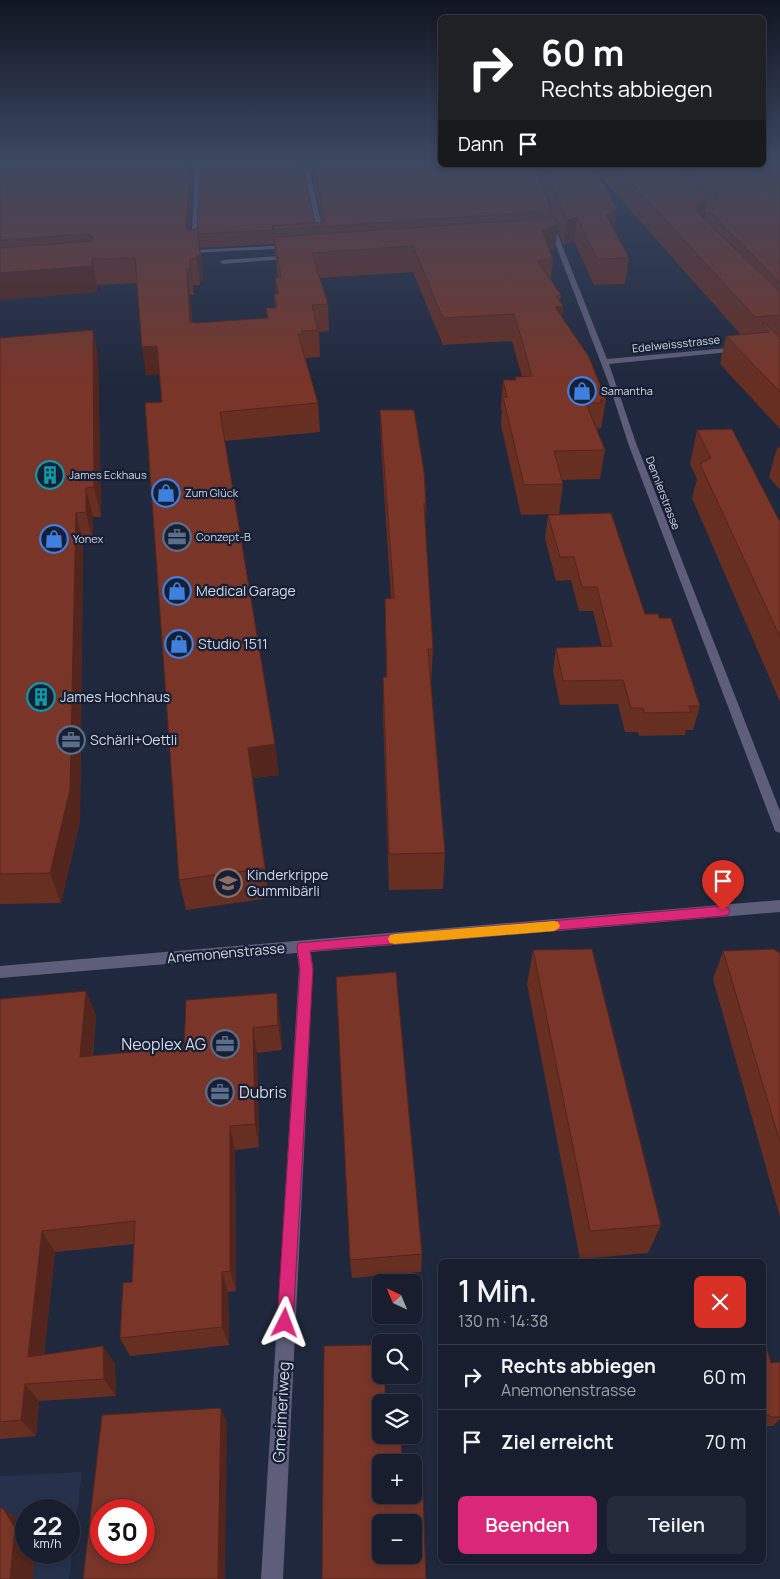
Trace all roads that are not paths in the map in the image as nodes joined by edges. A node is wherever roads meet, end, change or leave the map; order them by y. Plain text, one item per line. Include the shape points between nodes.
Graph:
1 (194, 233) edge
2 (320, 233) edge
3 (551, 233) edge
4 (303, 246) edge
5 (313, 246) edge
6 (297, 257) edge
7 (223, 262) dead end
8 (752, 348) edge
9 (605, 362) junction
10 (780, 828) edge
11 (780, 906) edge
12 (303, 947) junction
13 (0, 972) edge
14 (272, 1579) edge

1 - 4 street via 193,252
2 - 5 street via 323,245
3 - 9 street, Dennlerstrasse
6 - 7 street
8 - 9 street, Edelweissstrasse
9 - 10 street, Dennlerstrasse via 632,443
11 - 12 street, Anemonenstrasse
12 - 13 street, Anemonenstrasse
12 - 14 street, Gmeimeriweg via 306,969

